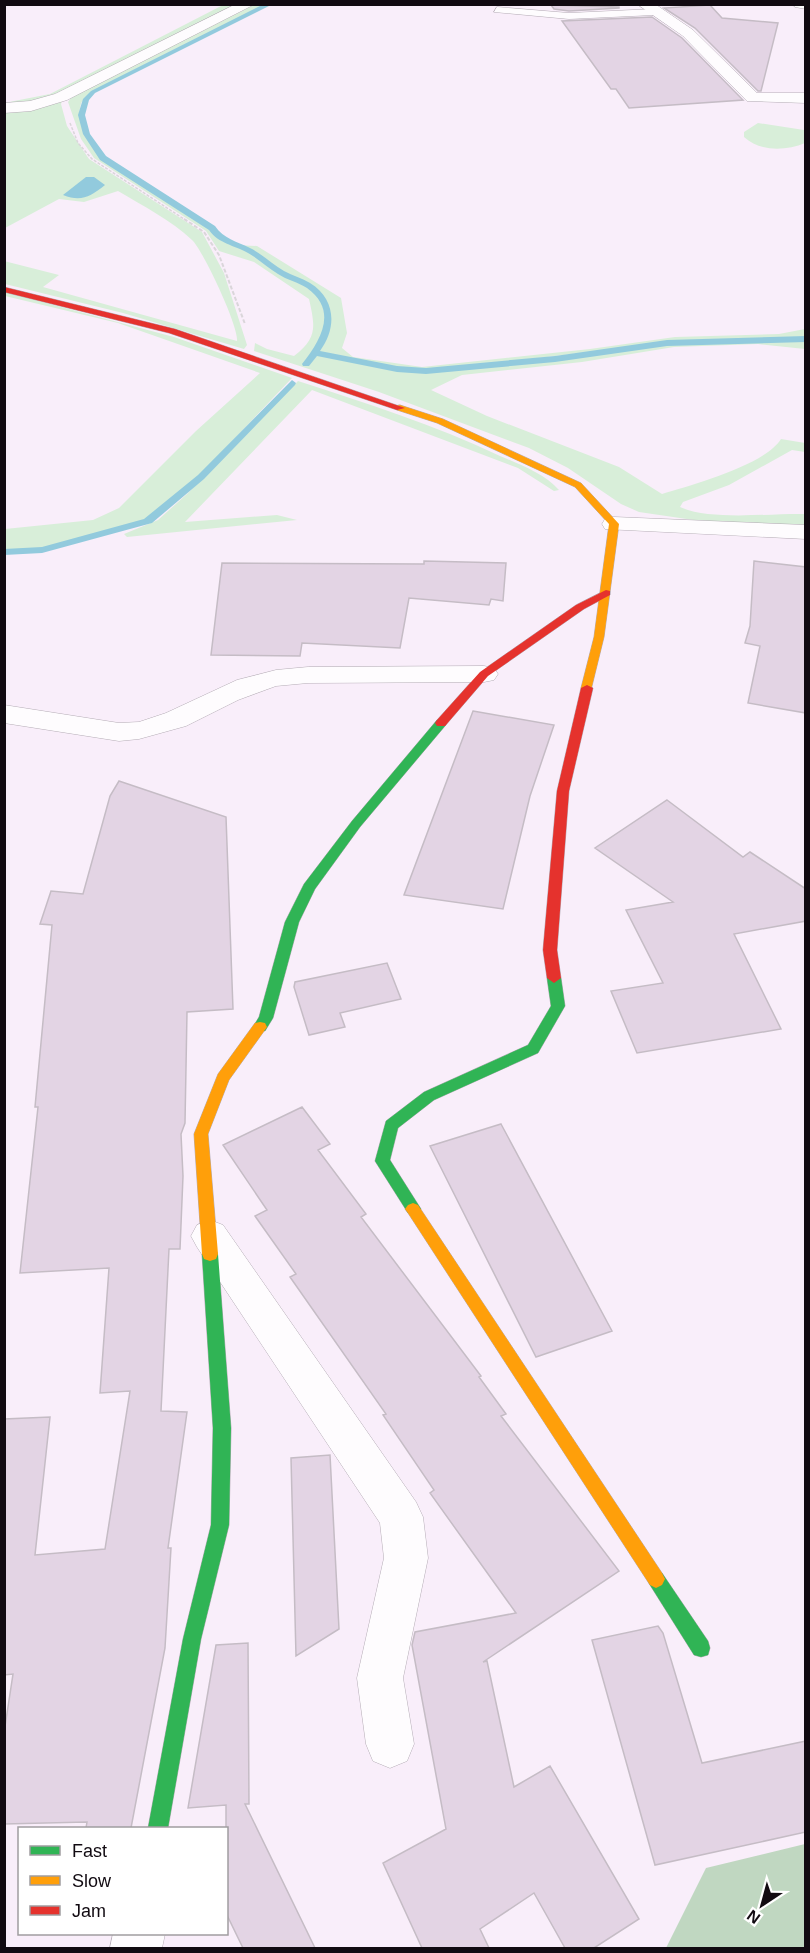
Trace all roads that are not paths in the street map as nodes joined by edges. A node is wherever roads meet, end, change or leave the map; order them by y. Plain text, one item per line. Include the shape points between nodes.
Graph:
1 (248, 4) edge
2 (800, 4) edge
3 (806, 5) edge
4 (649, 8) edge
5 (497, 10) dead end
6 (806, 98) edge
7 (4, 108) edge
8 (4, 288) edge
9 (614, 524) junction
10 (806, 532) edge
11 (606, 593) junction
12 (484, 674) junction
13 (4, 714) edge
14 (210, 1236) junction
15 (701, 1648) dead end
16 (390, 1744) dead end
17 (158, 1827) edge

1 - 7 street via 69,94 31,106
2 - 3 street
4 - 5 lane via 570,16
4 - 6 street via 688,33 753,98
8 - 9 street via 87,307 440,421 578,485
9 - 10 street
9 - 11 street
11 - 12 street
11 - 15 street via 563,791 550,950 558,1006 533,1049 429,1096 391,1125 382,1161
12 - 13 street via 298,675 265,680 138,733
12 - 14 street via 356,824 305,896 292,922 266,1018 224,1078 201,1134
14 - 16 street via 401,1516 406,1558 380,1678
14 - 17 street via 222,1428 220,1525 192,1639

